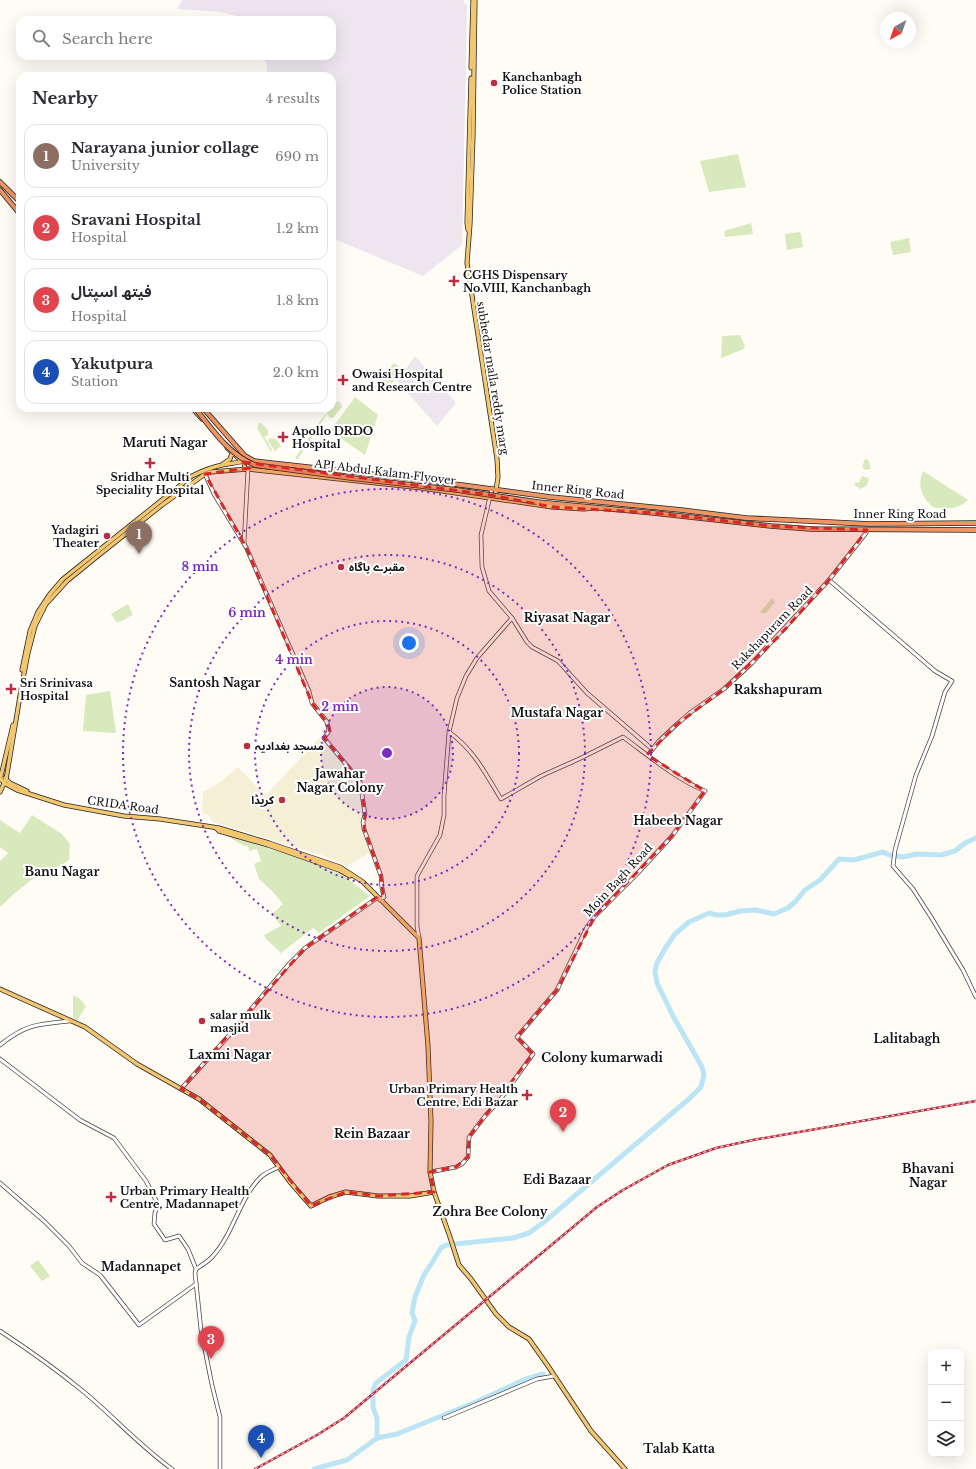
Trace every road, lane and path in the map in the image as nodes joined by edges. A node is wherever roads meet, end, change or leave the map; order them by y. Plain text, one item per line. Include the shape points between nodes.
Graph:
1 (474, 0) edge
2 (0, 182) edge
3 (0, 190) edge
4 (16, 198) edge
5 (16, 209) edge
6 (196, 412) edge
7 (197, 412) edge
8 (206, 412) edge
9 (232, 453) junction
10 (250, 459) junction
11 (243, 462) junction
12 (221, 465) junction
13 (246, 469) junction
14 (205, 474) junction
15 (492, 488) junction
16 (497, 489) junction
17 (490, 497) junction
18 (495, 498) junction
19 (595, 508) junction
20 (976, 523) edge
21 (867, 530) junction
22 (976, 530) edge
23 (244, 544) junction
24 (830, 580) junction
25 (512, 618) junction
26 (449, 732) junction
27 (652, 749) junction
28 (648, 755) junction
29 (0, 766) edge
30 (2, 782) edge
31 (378, 899) junction
32 (419, 938) junction
33 (0, 989) edge
34 (976, 997) edge
35 (72, 1020) junction
36 (0, 1046) edge
37 (0, 1059) edge
38 (181, 1089) junction
39 (279, 1167) junction
40 (430, 1172) junction
41 (0, 1183) edge
42 (434, 1192) junction
43 (196, 1269) junction
44 (196, 1284) junction
45 (0, 1331) edge
46 (554, 1376) junction
47 (444, 1418) dead end
48 (172, 1469) edge
49 (220, 1469) edge
50 (624, 1469) edge

1 - 16 main road, subhedar malla reddy marg via 467,263 497,459
2 - 4 highway
3 - 5 highway
6 - 9 main road
7 - 19 highway, APJ Abdul Kalam Flyover, bridge via 234,453 262,466
8 - 10 highway
9 - 11 main road
9 - 12 main road via 230,459
10 - 11 main road
10 - 15 highway, Inner Ring Road via 280,465
11 - 12 main road
11 - 13 main road
12 - 30 main road via 202,470 192,476 63,579 47,598 30,630
13 - 14 main road, Inner Ring Road
13 - 17 main road, Inner Ring Road
13 - 23 street
14 - 23 street
14 - 30 main road via 98,554 67,581 46,604 35,626 28,653
15 - 16 highway, Inner Ring Road
15 - 17 street
16 - 18 main road, subhedar malla reddy marg
16 - 20 highway, Inner Ring Road via 746,518 869,524
17 - 18 main road, Inner Ring Road
17 - 25 street via 481,535 482,567 489,591
18 - 19 main road, Inner Ring Road via 552,506
19 - 21 highway, Inner Ring Road via 654,512 771,526
21 - 22 highway, Inner Ring Road
21 - 24 street, Rakshapuram Road
23 - 31 street via 312,702 328,724 330,731 324,738 360,781 365,814 364,829 381,879 384,897
24 - 27 street, Rakshapuram Road via 744,671 691,712
24 - 34 street via 935,671 952,681 945,692 932,736 916,775 895,850 894,869 913,889 931,917
25 - 26 street via 477,658 466,676 457,698
25 - 27 street via 532,647 558,661 587,693
26 - 28 street via 482,766 501,799 541,776 624,737
26 - 32 street via 444,815 440,835 416,876
27 - 28 street
28 - 40 street, Moin Bagh Road via 689,784 705,791 672,836 587,927 557,990 517,1037 533,1054 511,1086 469,1137 468,1157 456,1167
29 - 30 main road
30 - 31 main road, CRIDA Road via 25,793 64,805 216,828 346,872
31 - 32 main road, CRIDA Road
31 - 38 street via 305,948 288,964
32 - 40 main road via 430,1096
33 - 35 main road
35 - 36 street via 31,1026 18,1032
35 - 38 main road via 137,1064
37 - 43 street via 80,1120 114,1138 146,1182 159,1206 155,1212 154,1224 165,1240 179,1236 188,1249
38 - 39 main road via 199,1099 265,1151
39 - 42 main road via 311,1206 346,1192 410,1196
39 - 43 street via 264,1174 249,1190 223,1242 212,1257
40 - 42 main road
41 - 44 street via 44,1221 82,1263 100,1275 139,1326
42 - 46 main road via 459,1265 496,1314 509,1327 529,1340
43 - 44 street
44 - 49 street via 201,1330 220,1417
45 - 48 street via 27,1348 83,1392
46 - 47 street via 537,1379
46 - 50 main road via 591,1431

